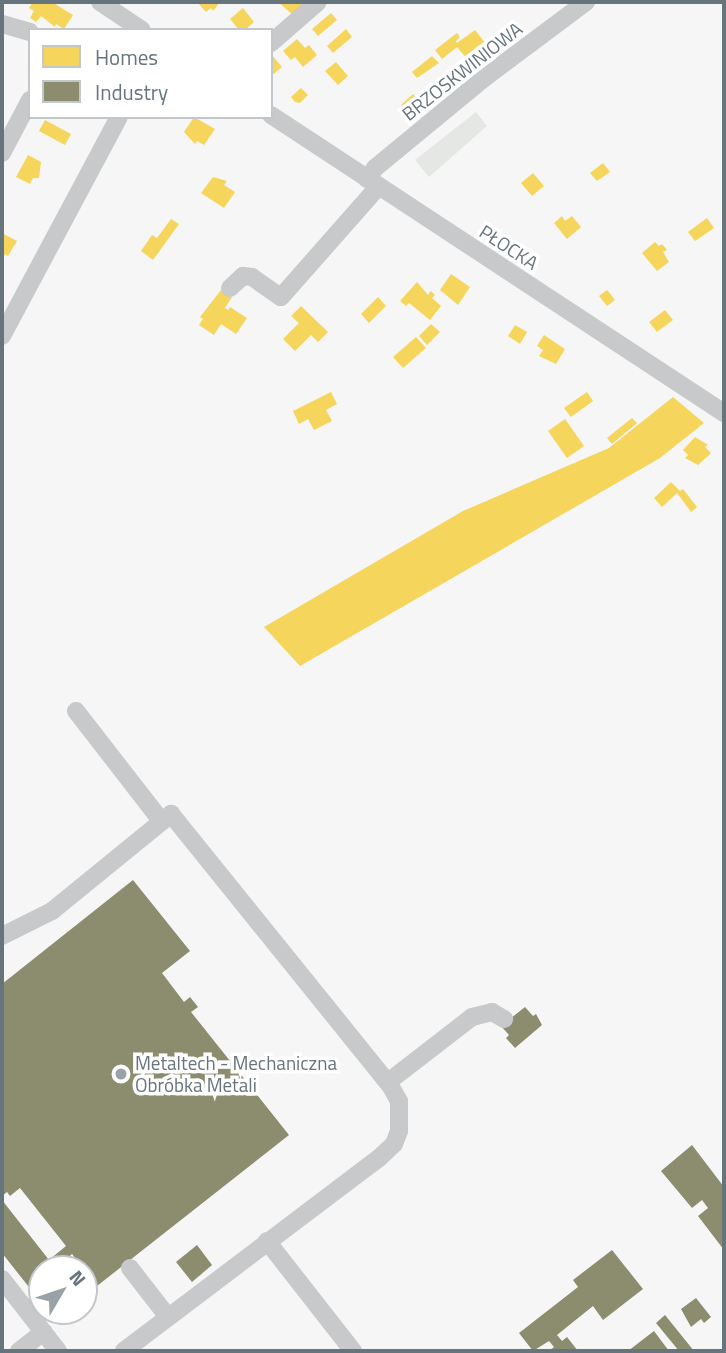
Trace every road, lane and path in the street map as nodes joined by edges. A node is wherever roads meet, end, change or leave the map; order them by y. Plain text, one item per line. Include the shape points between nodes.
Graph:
1 (100, 2) edge
2 (318, 2) edge
3 (586, 2) edge
4 (2, 24) edge
5 (131, 27) edge
6 (28, 31) edge
7 (273, 41) edge
8 (28, 104) edge
9 (273, 117) edge
10 (118, 119) edge
11 (2, 153) edge
12 (373, 182) junction
13 (230, 288) dead end
14 (2, 335) edge
15 (724, 413) edge
16 (75, 711) dead end
17 (162, 822) junction
18 (2, 936) edge
19 (505, 1019) dead end
20 (388, 1083) junction
21 (267, 1241) junction
22 (130, 1268) dead end
23 (2, 1279) edge
24 (168, 1317) junction
25 (43, 1332) junction
26 (19, 1351) edge
27 (56, 1351) edge
28 (124, 1351) edge
29 (353, 1351) edge

1 - 5 street
2 - 7 street
3 - 12 street, BRZOSKWINIOWA via 375,168
4 - 6 street
8 - 11 street
9 - 12 street, PŁOCKA
10 - 14 street
12 - 13 street, BRZOSKWINIOWA via 286,302 253,277 243,276
12 - 15 street, PŁOCKA
16 - 17 street
17 - 18 street via 61,904
17 - 20 street via 171,814
19 - 20 street via 492,1012 472,1017
20 - 21 street via 400,1108 400,1131 394,1144
21 - 24 street
21 - 29 street
22 - 24 street
23 - 25 street
24 - 28 street
25 - 26 street
25 - 27 street

